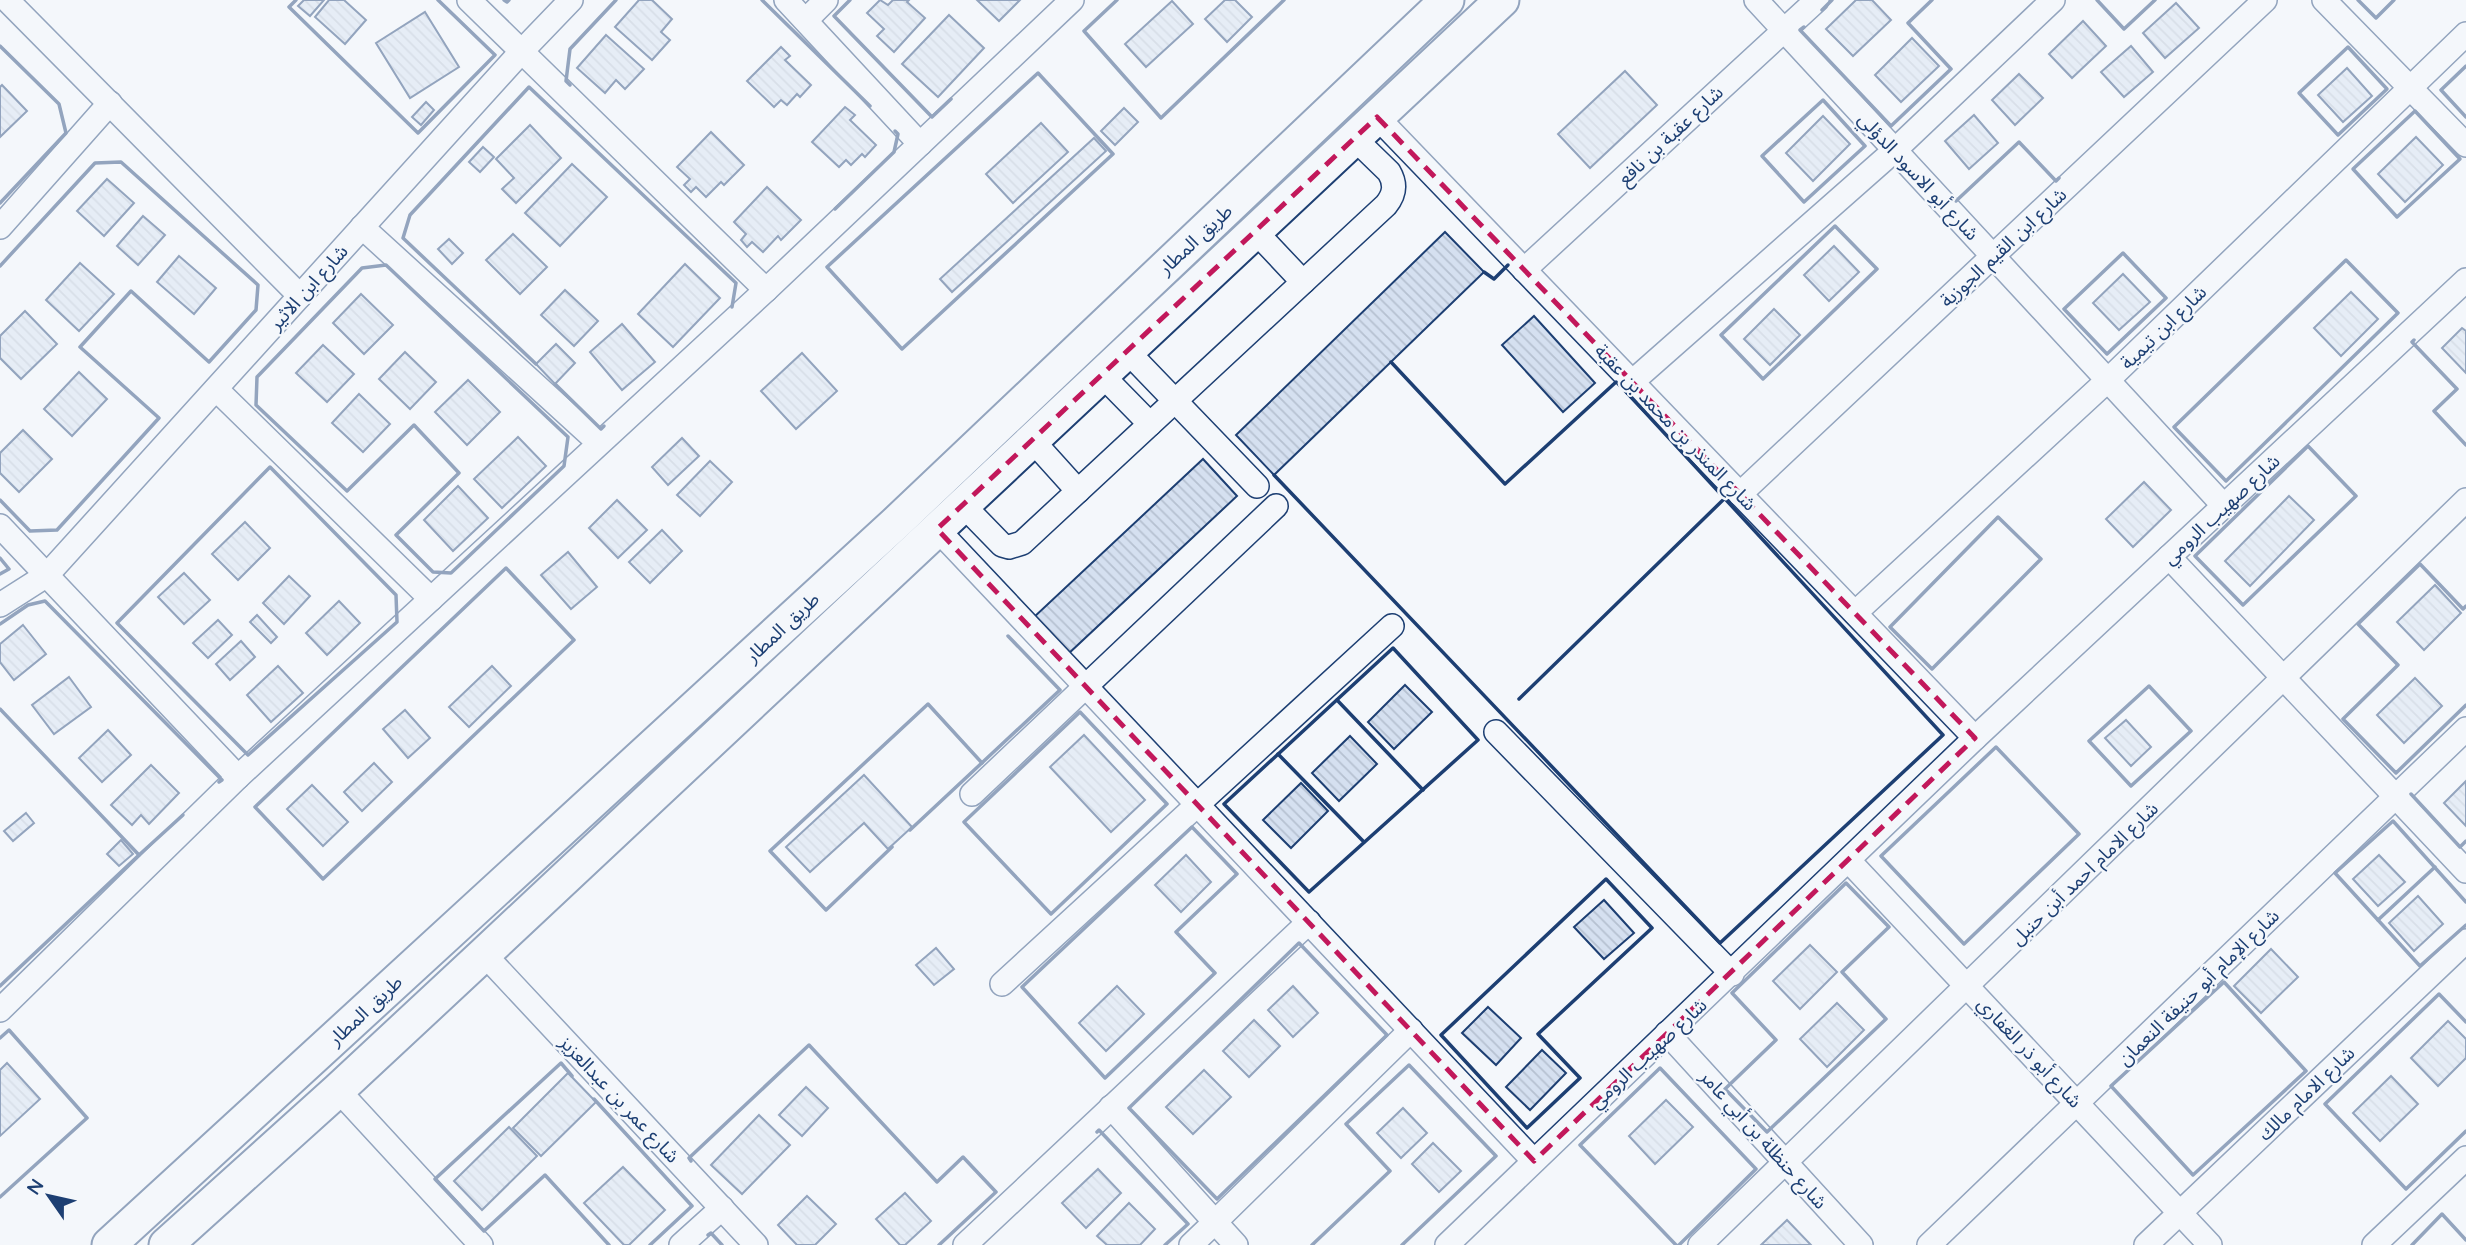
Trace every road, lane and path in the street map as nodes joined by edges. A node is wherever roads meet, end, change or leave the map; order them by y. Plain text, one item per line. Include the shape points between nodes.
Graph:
1 (7, 0) edge
2 (470, 0) edge
3 (571, 0) edge
4 (786, 0) edge
5 (827, 0) edge
6 (1072, 0) edge
7 (1447, 0) edge
8 (1502, 0) edge
9 (1756, 0) edge
10 (1817, 0) edge
11 (2053, 0) edge
12 (2265, 0) edge
13 (2324, 0) edge
14 (806, 20) junction
15 (1784, 30) junction
16 (2466, 34) edge
17 (521, 52) junction
18 (2409, 88) junction
19 (110, 103) junction
20 (1366, 127) junction
21 (920, 144) junction
22 (2466, 145) edge
23 (1895, 150) junction
24 (0, 227) edge
25 (362, 227) junction
26 (1255, 231) junction
27 (1993, 256) junction
28 (1524, 270) junction
29 (2466, 280) edge
30 (1303, 282) junction
31 (766, 290) junction
32 (299, 296) junction
33 (1127, 351) junction
34 (1102, 374) junction
35 (2108, 380) junction
36 (1632, 382) junction
37 (216, 389) junction
38 (1175, 401) junction
39 (1150, 424) junction
40 (1032, 440) junction
41 (599, 443) junction
42 (1257, 486) dead end
43 (1078, 491) junction
44 (1740, 494) junction
45 (2466, 500) edge
46 (963, 505) junction
47 (1276, 506) dead end
48 (2224, 506) junction
49 (0, 526) edge
50 (937, 529) junction
51 (2169, 557) junction
52 (47, 575) junction
53 (431, 599) junction
54 (0, 605) edge
55 (1855, 613) junction
56 (1392, 626) dead end
57 (2283, 678) junction
58 (1086, 686) junction
59 (2466, 729) edge
60 (1496, 732) dead end
61 (1975, 738) junction
62 (238, 777) junction
63 (972, 794) dead end
64 (2396, 797) junction
65 (1198, 805) junction
66 (1849, 861) junction
67 (2466, 871) edge
68 (1309, 922) junction
69 (2466, 942) edge
70 (484, 954) junction
71 (1732, 974) junction
72 (1002, 984) dead end
73 (1967, 986) junction
74 (0, 1010) edge
75 (1410, 1030) junction
76 (1667, 1033) junction
77 (338, 1090) junction
78 (2078, 1103) junction
79 (1111, 1107) junction
80 (2466, 1158) edge
81 (1534, 1161) junction
82 (1785, 1162) junction
83 (722, 1208) junction
84 (2179, 1214) junction
85 (1215, 1222) junction
86 (109, 1245) edge
87 (166, 1245) edge
88 (481, 1245) edge
89 (681, 1245) edge
90 (757, 1245) edge
91 (965, 1245) edge
92 (1191, 1245) edge
93 (1236, 1245) edge
94 (1447, 1245) edge
95 (1700, 1245) edge
96 (1861, 1245) edge
97 (1928, 1245) edge
98 (2146, 1245) edge
99 (2210, 1245) edge
100 (2374, 1245) edge

1 - 19 street
2 - 17 street
3 - 17 street, شارع ابن الاثير
4 - 14 street
5 - 14 street
6 - 21 street
7 - 86 highway, طريق المطار via 899,520
8 - 20 highway, طريق المطار
9 - 15 street, شارع أبو الاسود الدؤلي
10 - 15 street, شارع عقبة بن نافع
11 - 23 street
12 - 27 street, شارع ابن القيم الجوزية
13 - 18 street
14 - 21 street
15 - 23 street, شارع أبو الاسود الدؤلي
15 - 28 street, شارع عقبة بن نافع
16 - 18 street, شارع ابن تيمية
17 - 25 street, شارع ابن الاثير
17 - 31 street
18 - 22 street
18 - 35 street, شارع ابن تيمية
19 - 24 street
19 - 32 street
20 - 26 highway, طريق المطار
20 - 28 street, شارع المنذر بن محمد بن عقبة
20 - 30 street via 1393,179 1393,193 1386,205
21 - 31 street
23 - 27 street, شارع أبو الاسود الدؤلي
23 - 36 street
25 - 32 street, شارع ابن الاثير
25 - 41 street
26 - 30 street
26 - 33 highway, طريق المطار
27 - 35 street, شارع أبو الاسود الدؤلي
27 - 44 street, شارع ابن القيم الجوزية
28 - 36 street, شارع المنذر بن محمد بن عقبة
29 - 48 street, شارع صهيب الرومي
30 - 38 street
31 - 41 street
32 - 37 street, شارع ابن الاثير
33 - 34 highway, طريق المطار
33 - 38 street
34 - 39 street
34 - 40 highway, طريق المطار
35 - 48 street, شارع أبو الاسود الدؤلي
35 - 55 street, شارع ابن تيمية
36 - 44 street, شارع المنذر بن محمد بن عقبة
37 - 52 street, شارع ابن الاثير
37 - 53 street
38 - 39 street
38 - 42 street
39 - 43 street
40 - 43 street
40 - 46 highway, طريق المطار
41 - 53 street
43 - 46 street via 1022,543 1009,547 996,541
44 - 55 street, شارع المنذر بن محمد بن عقبة
45 - 57 street, شارع الامام احمد أبن حنبل
46 - 50 highway, طريق المطار
47 - 58 street
48 - 51 street, شارع صهيب الرومي
49 - 52 street
50 - 58 street
50 - 70 highway, طريق المطار
51 - 57 street
51 - 61 street, شارع صهيب الرومي
52 - 54 street, شارع ابن الاثير
52 - 62 street
53 - 62 street
55 - 61 street, شارع المنذر بن محمد بن عقبة
56 - 65 street
57 - 64 street
57 - 73 street, شارع الامام احمد أبن حنبل
58 - 63 street
58 - 65 street
59 - 64 street, شارع الإمام أبو حنيفة النعمان
60 - 71 street
61 - 66 street, شارع صهيب الرومي
62 - 74 street
64 - 67 street
64 - 78 street, شارع الإمام أبو حنيفة النعمان
65 - 68 street
65 - 72 street
66 - 71 street, شارع صهيب الرومي
66 - 73 street, شارع أبو ذر الغفاري
68 - 75 street
68 - 79 street
69 - 84 street, شارع الامام مالك
70 - 77 highway, طريق المطار
70 - 83 street, شارع عمر بن عبدالعزيز
71 - 76 street, شارع صهيب الرومي
73 - 78 street, شارع أبو ذر الغفاري
73 - 82 street, شارع الامام احمد أبن حنبل
75 - 81 street
75 - 85 street
76 - 81 street, شارع صهيب الرومي
76 - 82 street, شارع حنظلة بن أبي عامر
77 - 87 highway, طريق المطار
77 - 88 street
78 - 84 street, شارع أبو ذر الغفاري
78 - 97 street, شارع الإمام أبو حنيفة النعمان
79 - 85 street
79 - 91 street
80 - 100 street
81 - 94 street, شارع صهيب الرومي
82 - 95 street, شارع الامام احمد أبن حنبل
82 - 96 street, شارع حنظلة بن أبي عامر
83 - 89 street
83 - 90 street, شارع عمر بن عبدالعزيز
84 - 98 street, شارع الامام مالك
84 - 99 street, شارع أبو ذر الغفاري
85 - 92 street
85 - 93 street

